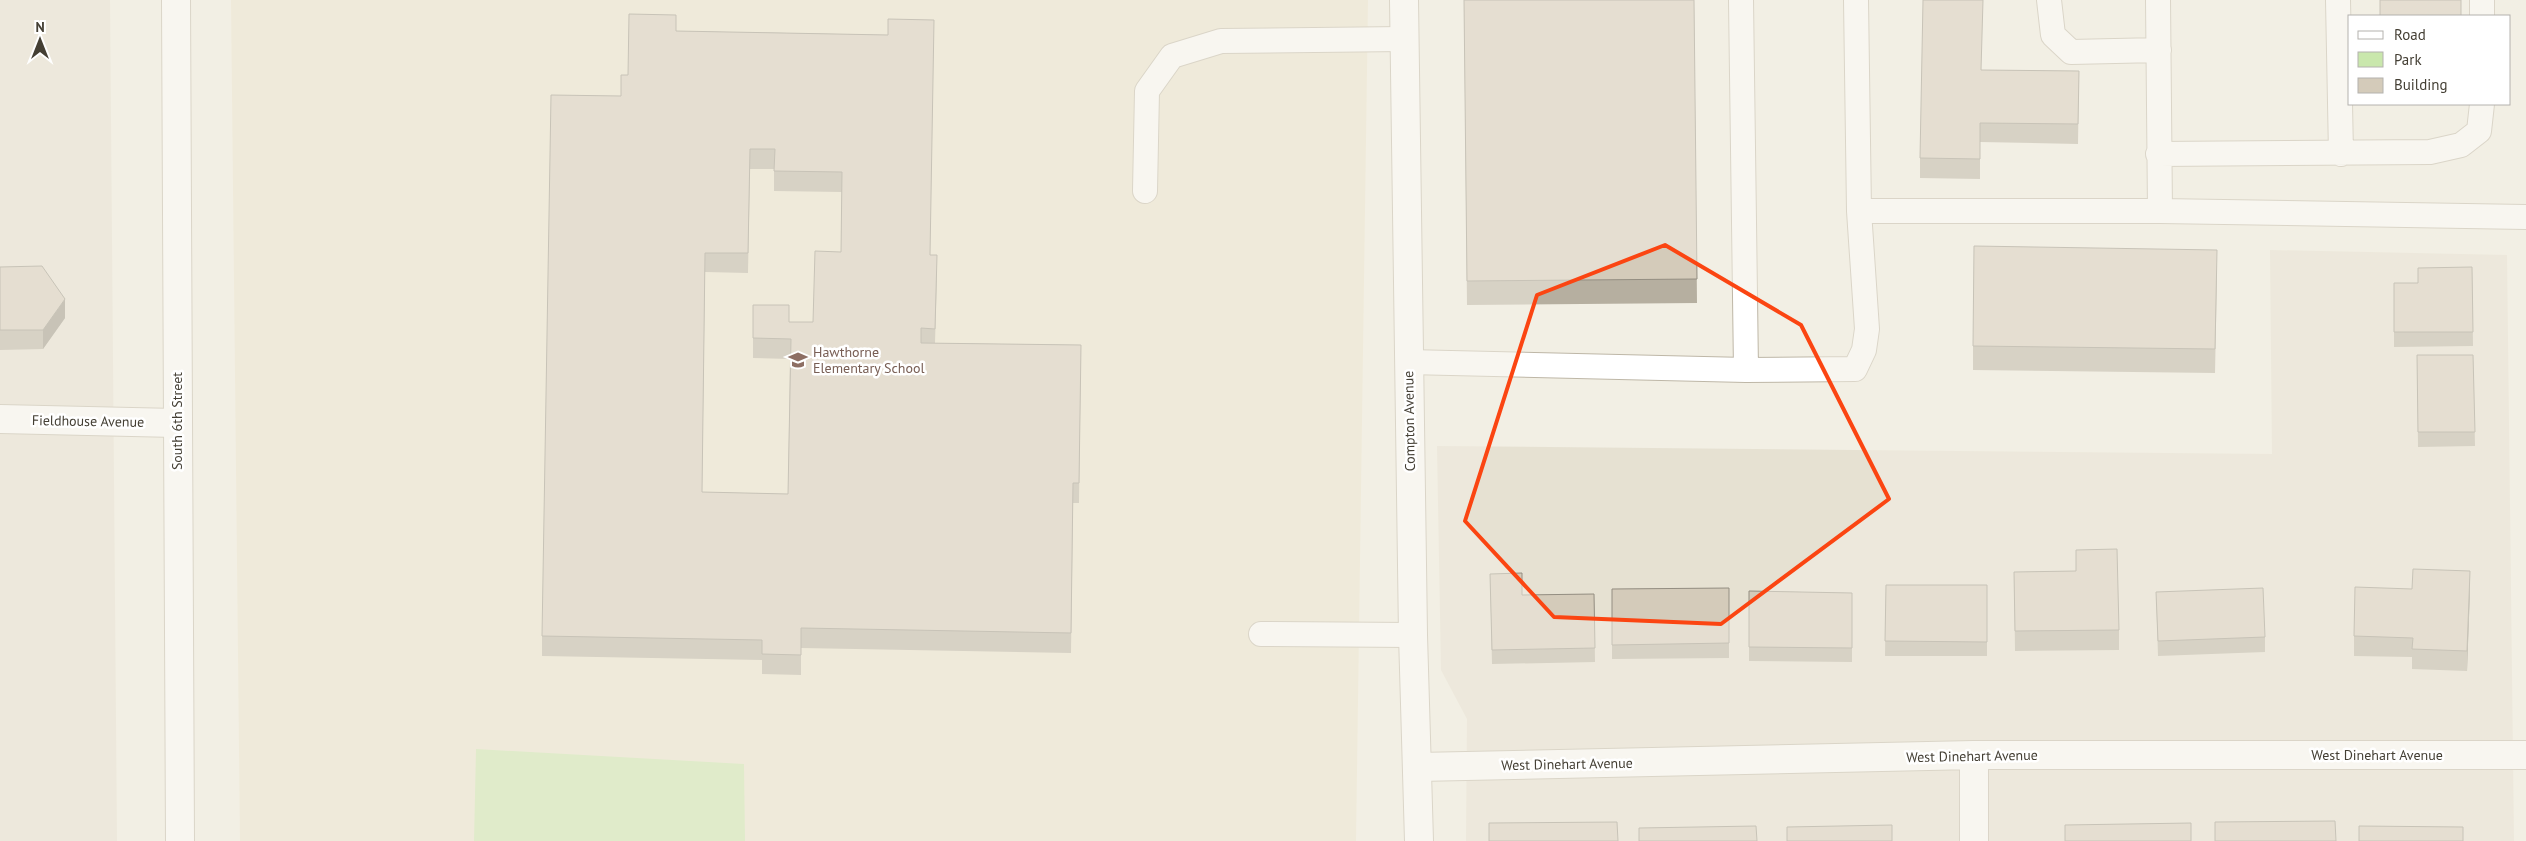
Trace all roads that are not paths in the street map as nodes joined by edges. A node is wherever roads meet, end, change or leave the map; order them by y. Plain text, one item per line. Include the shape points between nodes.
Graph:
1 (176, 0) edge
2 (1404, 0) edge
3 (1742, 0) edge
4 (1856, 0) edge
5 (2049, 0) edge
6 (2158, 0) edge
7 (2338, 0) edge
8 (2482, 0) edge
9 (2482, 15) edge
10 (1404, 39) junction
11 (2159, 50) junction
12 (2482, 105) edge
13 (2158, 154) junction
14 (2341, 154) junction
15 (1145, 191) dead end
16 (1859, 211) junction
17 (2160, 211) junction
18 (2526, 217) edge
19 (1408, 362) junction
20 (1746, 370) junction
21 (0, 419) edge
22 (176, 423) junction
23 (1261, 634) dead end
24 (1413, 634) junction
25 (1974, 755) junction
26 (2526, 755) edge
27 (1418, 767) junction
28 (180, 841) edge
29 (1419, 841) edge
30 (1974, 841) edge

1 - 22 street, South 6th Street
2 - 10 street, Compton Avenue
3 - 20 lane
4 - 16 lane
5 - 11 lane via 2053,35 2071,52
6 - 11 lane
7 - 14 lane
8 - 9 lane
10 - 15 lane via 1221,41 1172,56 1147,91
10 - 19 street, Compton Avenue
11 - 13 lane
12 - 14 lane via 2479,131 2461,145 2430,152
13 - 14 lane
13 - 17 lane
16 - 17 lane
16 - 20 lane via 1867,329 1864,350 1855,369
17 - 18 lane
19 - 20 lane
19 - 24 street, Compton Avenue
21 - 22 street, Fieldhouse Avenue
22 - 28 street, South 6th Street
23 - 24 lane
24 - 27 street, Compton Avenue
25 - 26 street, West Dinehart Avenue
25 - 27 street, West Dinehart Avenue
25 - 30 street
27 - 29 street, Compton Avenue

